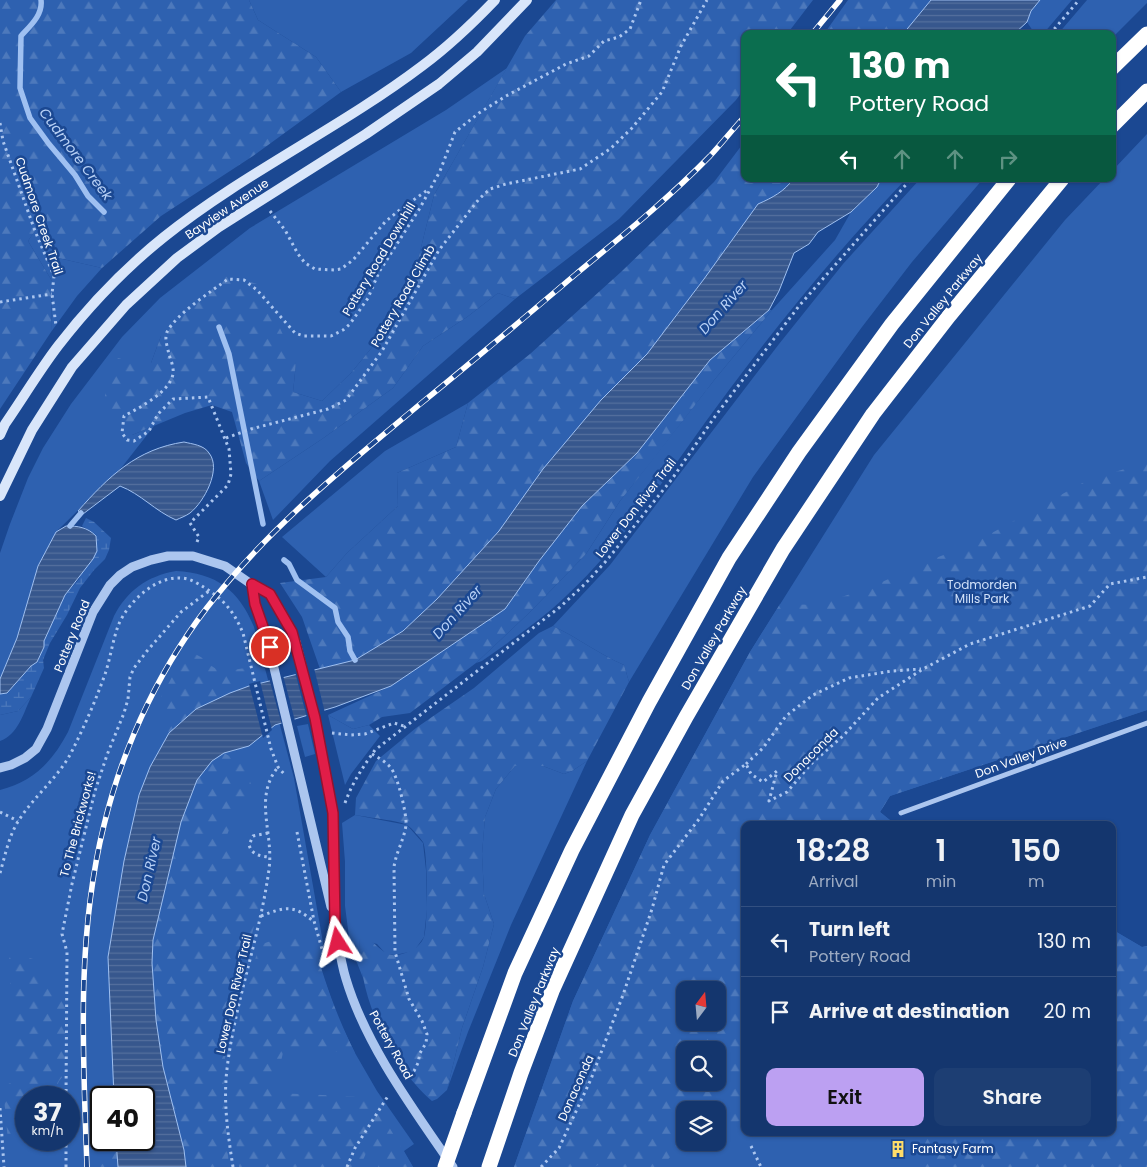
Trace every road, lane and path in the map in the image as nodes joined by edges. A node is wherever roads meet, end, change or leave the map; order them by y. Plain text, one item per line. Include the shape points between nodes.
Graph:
1 (495, 0) edge
2 (527, 0) edge
3 (641, 0) edge
4 (707, 0) edge
5 (1079, 0) edge
6 (1054, 30) edge
7 (1147, 34) edge
8 (1116, 64) edge
9 (1147, 91) edge
10 (1116, 122) edge
11 (0, 123) edge
12 (908, 182) edge
13 (1007, 182) edge
14 (1060, 182) edge
15 (430, 188) junction
16 (262, 200) junction
17 (52, 294) junction
18 (0, 302) edge
19 (58, 346) junction
20 (0, 435) edge
21 (226, 438) junction
22 (0, 496) edge
23 (197, 542) dead end
24 (1147, 577) edge
25 (252, 584) junction
26 (210, 591) junction
27 (923, 669) junction
28 (1147, 723) edge
29 (407, 727) junction
30 (326, 732) dead end
31 (372, 754) junction
32 (746, 764) junction
33 (0, 768) edge
34 (342, 811) dead end
35 (0, 812) edge
36 (901, 813) dead end
37 (18, 822) junction
38 (268, 833) junction
39 (269, 857) junction
40 (0, 873) edge
41 (262, 916) junction
42 (314, 921) dead end
43 (335, 923) junction
44 (398, 1083) junction
45 (66, 1086) edge
46 (388, 1096) dead end
47 (0, 1108) edge
48 (751, 1146) dead end
49 (66, 1151) edge
50 (491, 1160) edge
51 (4, 1167) edge
52 (66, 1167) edge
53 (233, 1167) edge
54 (347, 1167) edge
55 (445, 1167) edge
56 (453, 1167) edge
57 (541, 1167) edge
58 (761, 1167) edge

1 - 19 main road, Bayview Avenue via 461,35 422,66 202,209 163,238 107,289
2 - 16 main road, Bayview Avenue via 477,52 439,84
3 - 15 path, Pottery Road Downhill via 630,29 604,41 589,56 566,64 506,96 456,132
4 - 21 path, Pottery Road Climb via 681,46 662,92 610,149 580,169 490,189 479,199 439,250 382,351 346,400 328,409
5 - 6 path
7 - 8 highway
9 - 10 highway
11 - 17 path, Cudmore Creek Trail via 3,141 54,276
12 - 29 path, Lower Don River Trail via 800,306 716,415 672,479 602,566 560,607
13 - 55 highway, Don Valley Parkway, bridge via 892,324 799,452 729,558 572,850 515,973
14 - 50 highway, Don Valley Parkway via 872,414 783,549 632,815 552,992
15 - 16 path via 385,222 353,260 334,270 316,269 305,263
15 - 21 path, Pottery Road Downhill via 379,272 368,298 343,330 331,336 296,333 244,280 228,279 180,317 167,333 166,344 173,374 158,394 124,416 122,433 127,440 134,441 149,431 158,414 173,399 208,397
16 - 22 main road, Bayview Avenue via 177,258 126,305 72,367 32,430
17 - 18 path
17 - 19 path, Cudmore Creek Trail
19 - 20 main road, Bayview Avenue
21 - 23 path via 231,474 228,485 190,523 199,537
24 - 27 path, Donaconda via 1110,584 1090,606 970,644
25 - 33 street, Pottery Road via 225,566 184,555 151,560 120,575 94,612 48,729 25,758
25 - 43 street, Pottery Road via 255,604 270,647
25 - 43 street, Pottery Road via 270,594 296,642 315,718 333,813
26 - 37 path via 186,578 170,578 151,587 133,603 118,626 103,679 72,752
26 - 38 path, Lower Don River Trail via 229,607 236,618 278,767 269,780 265,796
26 - 45 path, To The Brickworks! via 181,612 134,668 124,713 95,791 62,934 67,952
27 - 32 path via 849,678 813,695 786,716 763,748
27 - 32 path, Donaconda via 878,698 843,736 812,762 787,792 769,801 777,771 764,782 751,774
28 - 36 street, Don Valley Drive
29 - 30 path via 394,723 365,734
29 - 31 path, Lower Don River Trail
31 - 34 path, Lower Don River Trail via 349,790
31 - 44 path via 391,768 406,815 394,867 395,952 409,999 427,1034 414,1072
32 - 57 path, Donaconda via 723,781 664,865 652,909 591,1080 559,1148
35 - 37 path
37 - 40 path
38 - 39 path, Lower Don River Trail
38 - 39 path via 253,836 249,845 254,853
39 - 41 path, Lower Don River Trail
41 - 42 path via 293,908
41 - 53 path, Lower Don River Trail via 236,1017 227,1070 226,1096
43 - 44 street, Pottery Road via 346,979 360,1016
44 - 56 street, Pottery Road
46 - 54 path via 355,1148
47 - 51 path
48 - 58 path
49 - 52 path

